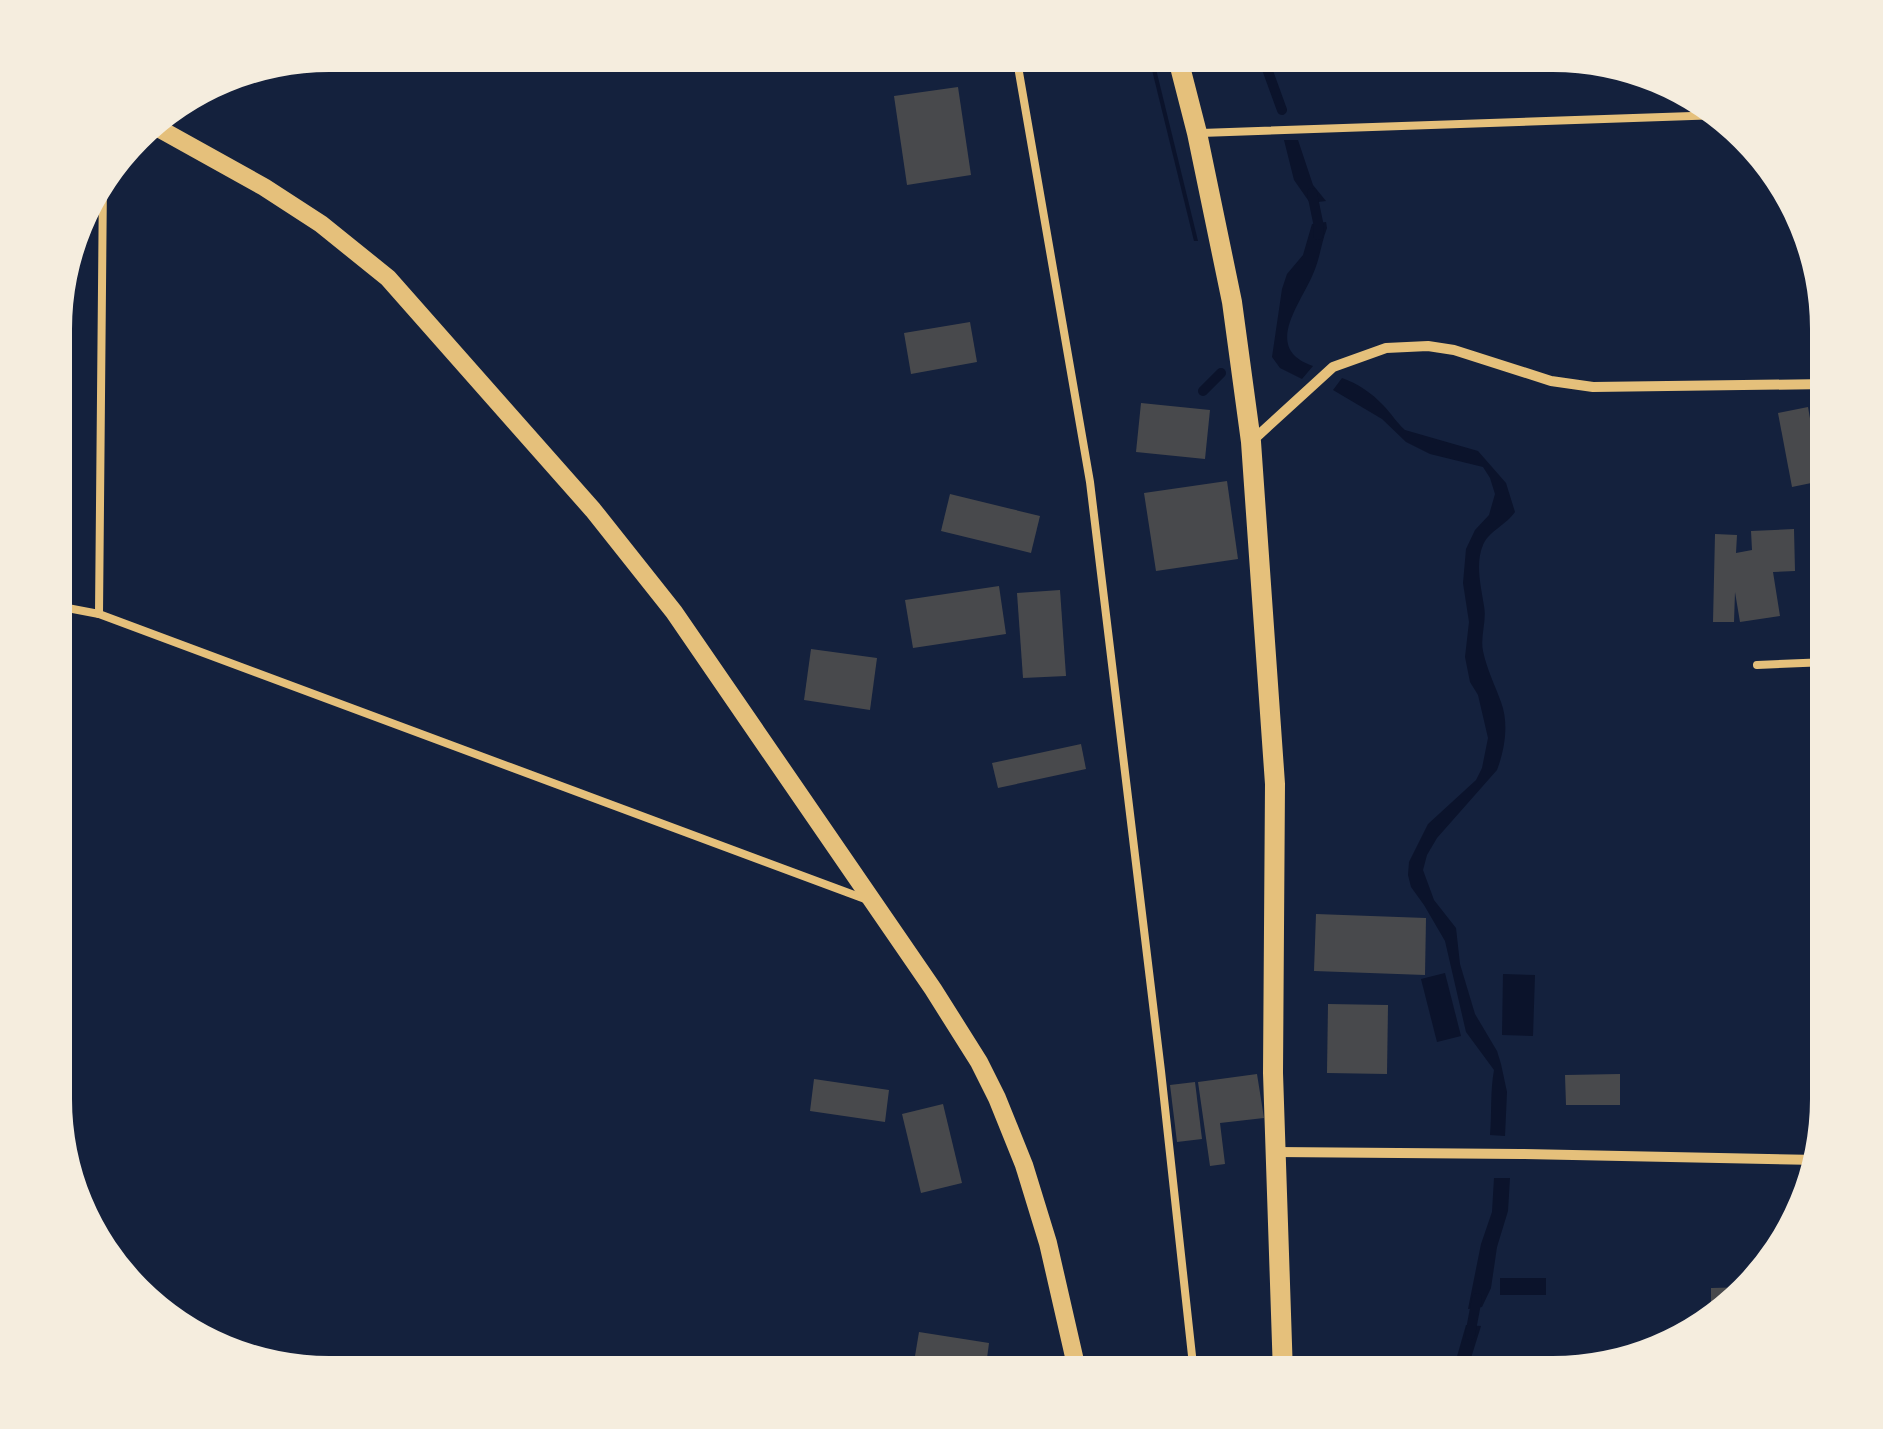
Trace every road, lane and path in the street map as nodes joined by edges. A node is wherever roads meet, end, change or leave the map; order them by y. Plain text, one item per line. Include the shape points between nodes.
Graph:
1 (1019, 73) edge
2 (1181, 73) edge
3 (1694, 115) edge
4 (165, 132) edge
5 (1196, 133) junction
6 (102, 211) edge
7 (1810, 384) edge
8 (1250, 442) junction
9 (73, 609) edge
10 (99, 614) junction
11 (1810, 663) edge
12 (1758, 665) dead end
13 (873, 902) junction
14 (1276, 1152) junction
15 (1804, 1160) edge
16 (1074, 1356) edge
17 (1192, 1356) edge
18 (1282, 1356) edge

1 - 17 lane via 1090,482
2 - 5 main road
3 - 5 lane
4 - 13 street via 322,224 388,278 674,612
5 - 8 main road via 1232,302
6 - 10 lane
7 - 8 street via 1592,387 1454,350 1386,348 1333,368
8 - 14 main road via 1275,784
9 - 10 lane
10 - 13 lane
11 - 12 lane
13 - 16 street via 997,1098 1048,1243
14 - 15 street
14 - 18 main road

